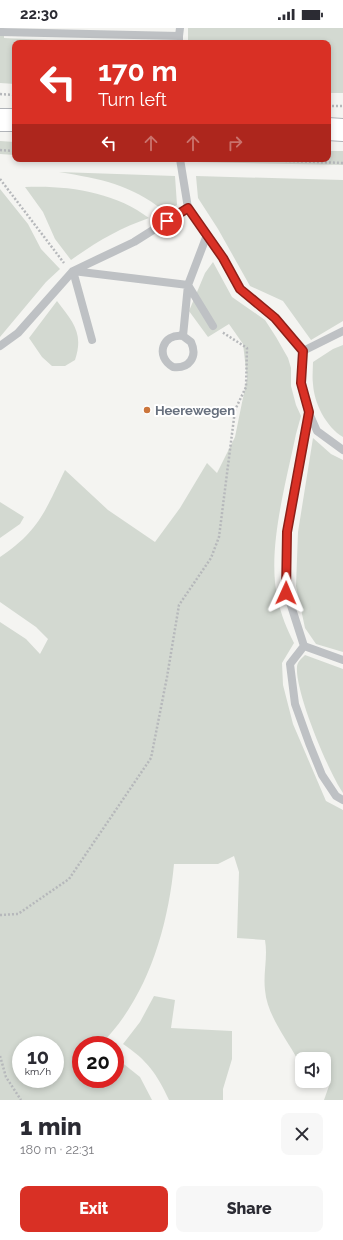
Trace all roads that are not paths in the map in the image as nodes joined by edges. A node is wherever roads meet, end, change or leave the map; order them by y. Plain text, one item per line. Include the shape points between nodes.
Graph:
1 (0, 32) edge
2 (179, 36) edge
3 (0, 120) edge
4 (12, 120) edge
5 (331, 130) edge
6 (343, 130) edge
7 (180, 162) edge
8 (188, 208) junction
9 (207, 235) junction
10 (73, 272) junction
11 (188, 286) junction
12 (213, 326) road end
13 (343, 331) edge
14 (182, 336) dead end
15 (92, 340) dead end
16 (0, 346) edge
17 (303, 351) junction
18 (309, 412) junction
19 (343, 450) edge
20 (304, 646) junction
21 (343, 660) edge
22 (343, 800) edge

1 - 2 lane
3 - 4 main road
5 - 6 main road
7 - 8 lane
8 - 9 lane
8 - 10 lane via 134,242
9 - 11 lane
9 - 17 lane via 240,289 275,318
10 - 11 lane
10 - 15 lane
10 - 16 lane via 18,333
11 - 12 lane
11 - 14 lane
13 - 17 lane
17 - 18 lane via 301,383
18 - 19 lane via 317,431
18 - 20 lane via 287,532 286,593
20 - 21 lane
20 - 22 lane via 290,664 294,704 322,775 336,796

